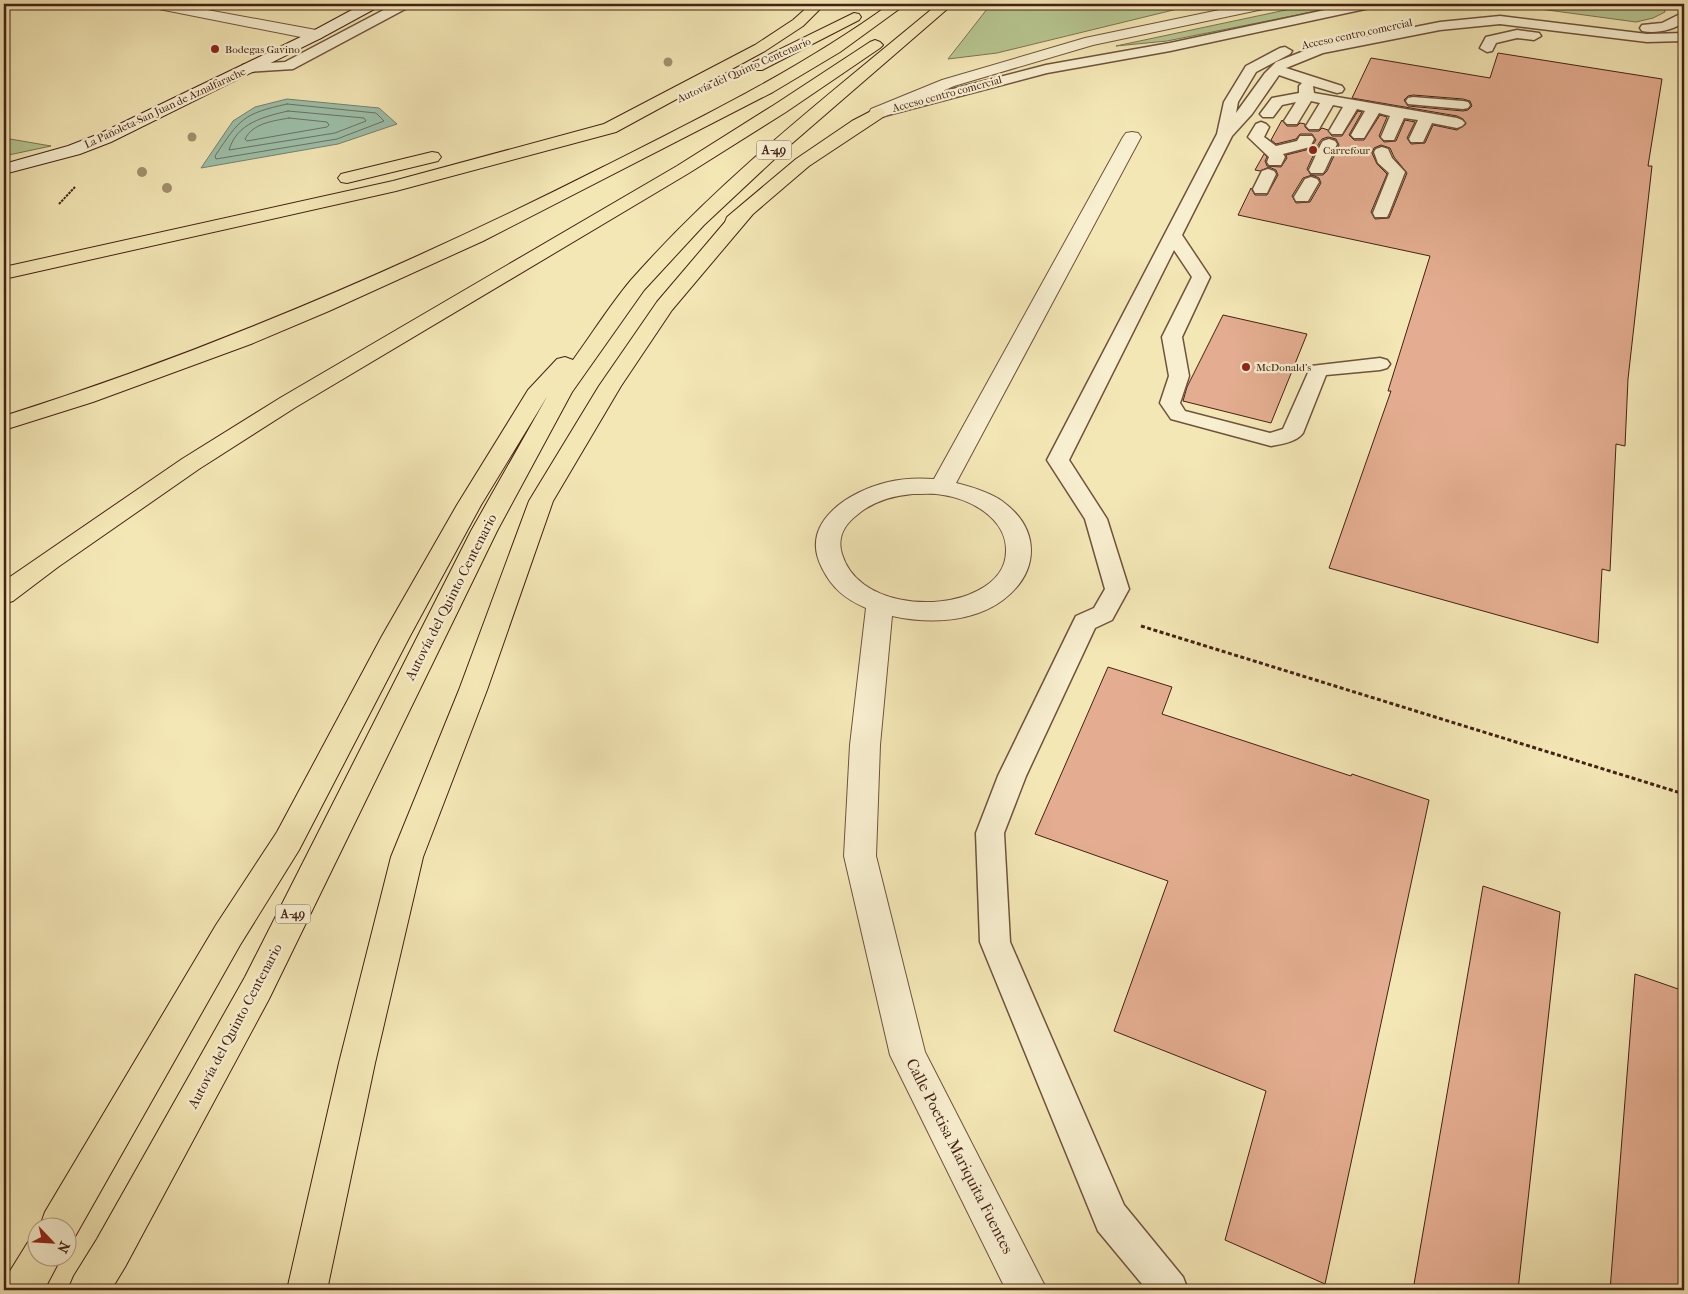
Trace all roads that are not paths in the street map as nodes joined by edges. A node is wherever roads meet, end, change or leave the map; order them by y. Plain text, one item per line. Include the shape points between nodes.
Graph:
1 (154, 4) edge
2 (373, 4) edge
3 (404, 4) edge
4 (818, 4) edge
5 (898, 4) edge
6 (930, 4) edge
7 (946, 4) edge
8 (1268, 4) edge
9 (1370, 4) edge
10 (866, 9) dead end
11 (1684, 16) edge
12 (316, 35) junction
13 (1684, 37) edge
14 (1487, 48) dead end
15 (1684, 49) edge
16 (248, 68) junction
17 (1277, 70) junction
18 (713, 72) junction
19 (1300, 77) junction
20 (1307, 96) junction
21 (1329, 100) junction
22 (1352, 104) junction
23 (1464, 105) dead end
24 (616, 106) dead end
25 (1374, 108) junction
26 (877, 112) junction
27 (1400, 113) junction
28 (1427, 118) junction
29 (1457, 123) dead end
30 (560, 124) dead end
31 (610, 128) junction
32 (1225, 134) junction
33 (1359, 135) dead end
34 (1132, 137) dead end
35 (1417, 139) dead end
36 (474, 147) dead end
37 (445, 154) dead end
38 (1409, 156) dead end
39 (1269, 169) junction
40 (4, 170) edge
41 (1397, 172) junction
42 (330, 182) dead end
43 (1302, 197) dead end
44 (224, 207) dead end
45 (746, 210) junction
46 (1381, 213) dead end
47 (166, 220) dead end
48 (1174, 236) junction
49 (4, 273) edge
50 (637, 286) junction
51 (1380, 364) dead end
52 (4, 423) edge
53 (942, 487) junction
54 (484, 531) junction
55 (4, 595) edge
56 (880, 604) junction
57 (65, 1216) edge
58 (36, 1266) edge
59 (21, 1290) edge
60 (88, 1290) edge
61 (307, 1290) edge
62 (1027, 1290) edge
63 (1170, 1290) edge

1 - 12 street
2 - 12 street, La Pañoleta-San Juan de Aznalfarache
3 - 16 lane via 288,66
4 - 18 highway via 798,23 760,48
5 - 52 highway via 827,54 750,98 421,262 226,347
6 - 55 highway via 856,58 716,150 313,386 222,443 146,492
7 - 50 highway, Autovía del Quinto Centenario / A-49 via 776,148 697,221
8 - 26 street via 1090,41 948,83
9 - 26 lane, Acceso centro comercial via 1170,47 1046,69
10 - 31 highway, Autovía del Quinto Centenario via 851,20 760,65
11 - 32 lane, Acceso centro comercial via 1677,22 1658,28 1625,29 1475,11 1308,44 1289,49 1251,69 1231,102
12 - 16 street, La Pañoleta-San Juan de Aznalfarache
13 - 17 lane via 1647,38 1500,20 1473,22 1319,50 1296,58
14 - 15 lane via 1491,40 1517,34 1660,51
16 - 40 street, La Pañoleta-San Juan de Aznalfarache via 106,138
17 - 19 lane
17 - 32 lane
18 - 24 highway
18 - 31 highway
19 - 20 lane
19 - 23 lane via 1332,88 1401,100
20 - 21 lane
20 - 39 lane
20 - 39 lane via 1277,101 1256,137 1262,144
21 - 22 lane
21 - 39 lane via 1304,144
22 - 25 lane
22 - 43 lane via 1337,142
25 - 27 lane
25 - 33 lane
26 - 45 highway via 836,136 786,173
27 - 28 lane
27 - 41 lane via 1386,145 1384,160
28 - 29 lane
28 - 35 lane
30 - 36 highway
31 - 49 highway via 396,186
32 - 48 lane
34 - 53 street
37 - 42 highway
38 - 41 lane
41 - 46 lane
44 - 47 highway
45 - 54 highway via 656,296 616,344
45 - 61 highway via 664,306 610,386 541,501 474,690 407,857 356,1063
48 - 51 lane via 1201,277 1172,337 1179,376 1170,404 1178,414 1271,440 1292,433 1318,370
48 - 63 lane via 1058,460 1096,519 1117,589 1103,614 1085,622 1012,776 990,833 995,942 1111,1218
50 - 54 highway, Autovía del Quinto Centenario / A-49 via 561,392
50 - 57 highway via 536,396 459,522 288,841 228,935
53 - 56 street via 884,490 860,500 841,515 829,533 827,553 836,573 854,591
53 - 56 street via 970,494 993,506 1010,523 1019,542 1018,562 1009,580 992,595 976,603 939,612 909,611
54 - 60 highway, Autovía del Quinto Centenario / A-49 via 257,988
56 - 62 street, Calle Poetisa Mariquita Fuentes via 865,745 860,856 908,1055
58 - 59 highway

